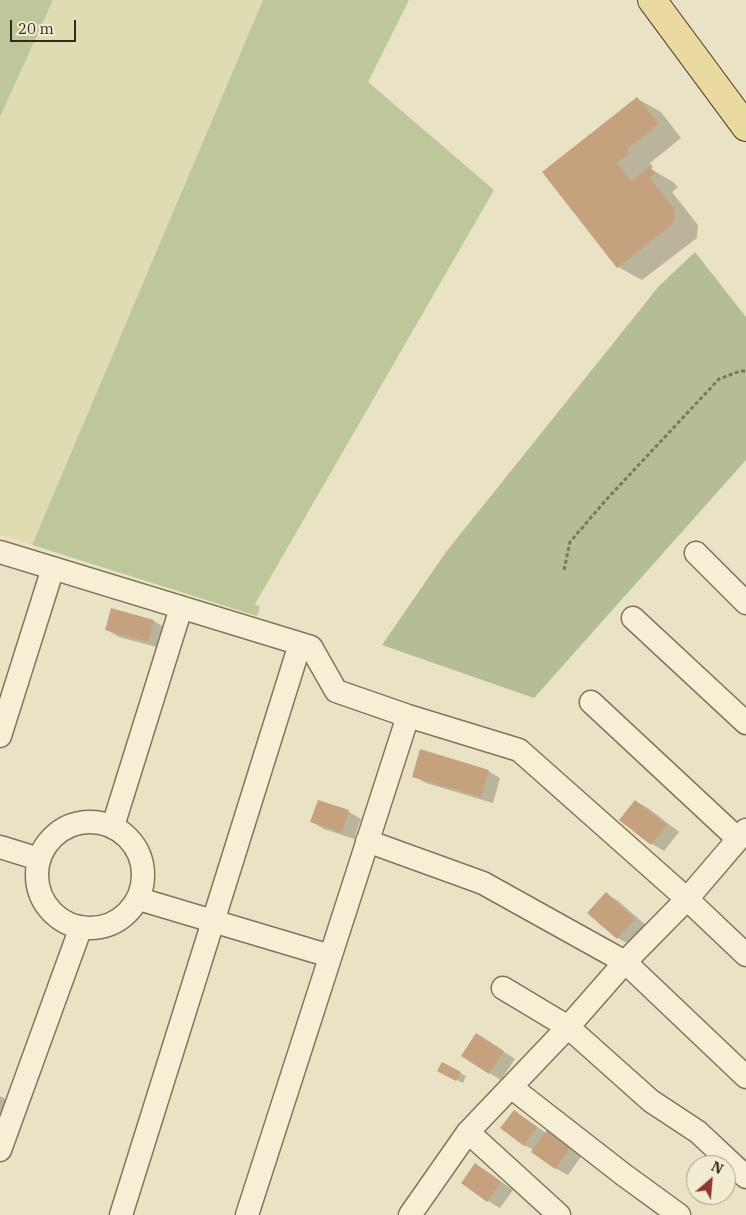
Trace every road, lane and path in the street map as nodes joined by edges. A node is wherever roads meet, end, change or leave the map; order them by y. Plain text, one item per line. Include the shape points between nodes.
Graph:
1 (652, 0) edge
2 (746, 127) edge
3 (746, 371) edge
4 (0, 552) edge
5 (696, 553) dead end
6 (53, 568) junction
7 (564, 570) dead end
8 (746, 603) edge
9 (181, 608) junction
10 (633, 618) dead end
11 (300, 644) junction
12 (591, 702) dead end
13 (408, 716) junction
14 (746, 723) edge
15 (0, 736) edge
16 (113, 826) junction
17 (368, 840) junction
18 (741, 842) edge
19 (0, 847) edge
20 (39, 859) junction
21 (139, 899) junction
22 (687, 899) junction
23 (213, 921) junction
24 (81, 928) junction
25 (746, 955) edge
26 (330, 956) junction
27 (625, 962) junction
28 (503, 988) dead end
29 (568, 1027) junction
30 (746, 1077) edge
31 (511, 1087) junction
32 (468, 1132) junction
33 (0, 1150) edge
34 (746, 1177) edge
35 (121, 1215) edge
36 (247, 1215) edge
37 (410, 1215) edge
38 (559, 1215) edge
39 (679, 1215) edge

1 - 2 main road
3 - 7 path via 719,379 606,500 570,542
4 - 6 street
5 - 8 street
6 - 9 street
6 - 15 street
9 - 11 street
9 - 16 street
10 - 14 street
11 - 13 street via 311,647 336,691
11 - 23 street
12 - 18 street
13 - 17 street
13 - 22 street via 519,750
16 - 20 street via 95,821 68,826 47,842
16 - 21 street via 127,835 138,849 144,865
17 - 26 street
17 - 27 street via 483,883
18 - 22 street
19 - 20 street
20 - 24 street via 36,877 40,895 64,922
21 - 23 street
21 - 24 street via 114,923 98,928
22 - 25 street
22 - 27 street
23 - 26 street
23 - 35 street
24 - 33 street
26 - 36 street
27 - 29 street
27 - 30 street
28 - 29 street
29 - 31 street
29 - 34 street via 651,1101 698,1132
31 - 32 street
31 - 39 street
32 - 37 street
32 - 38 street

